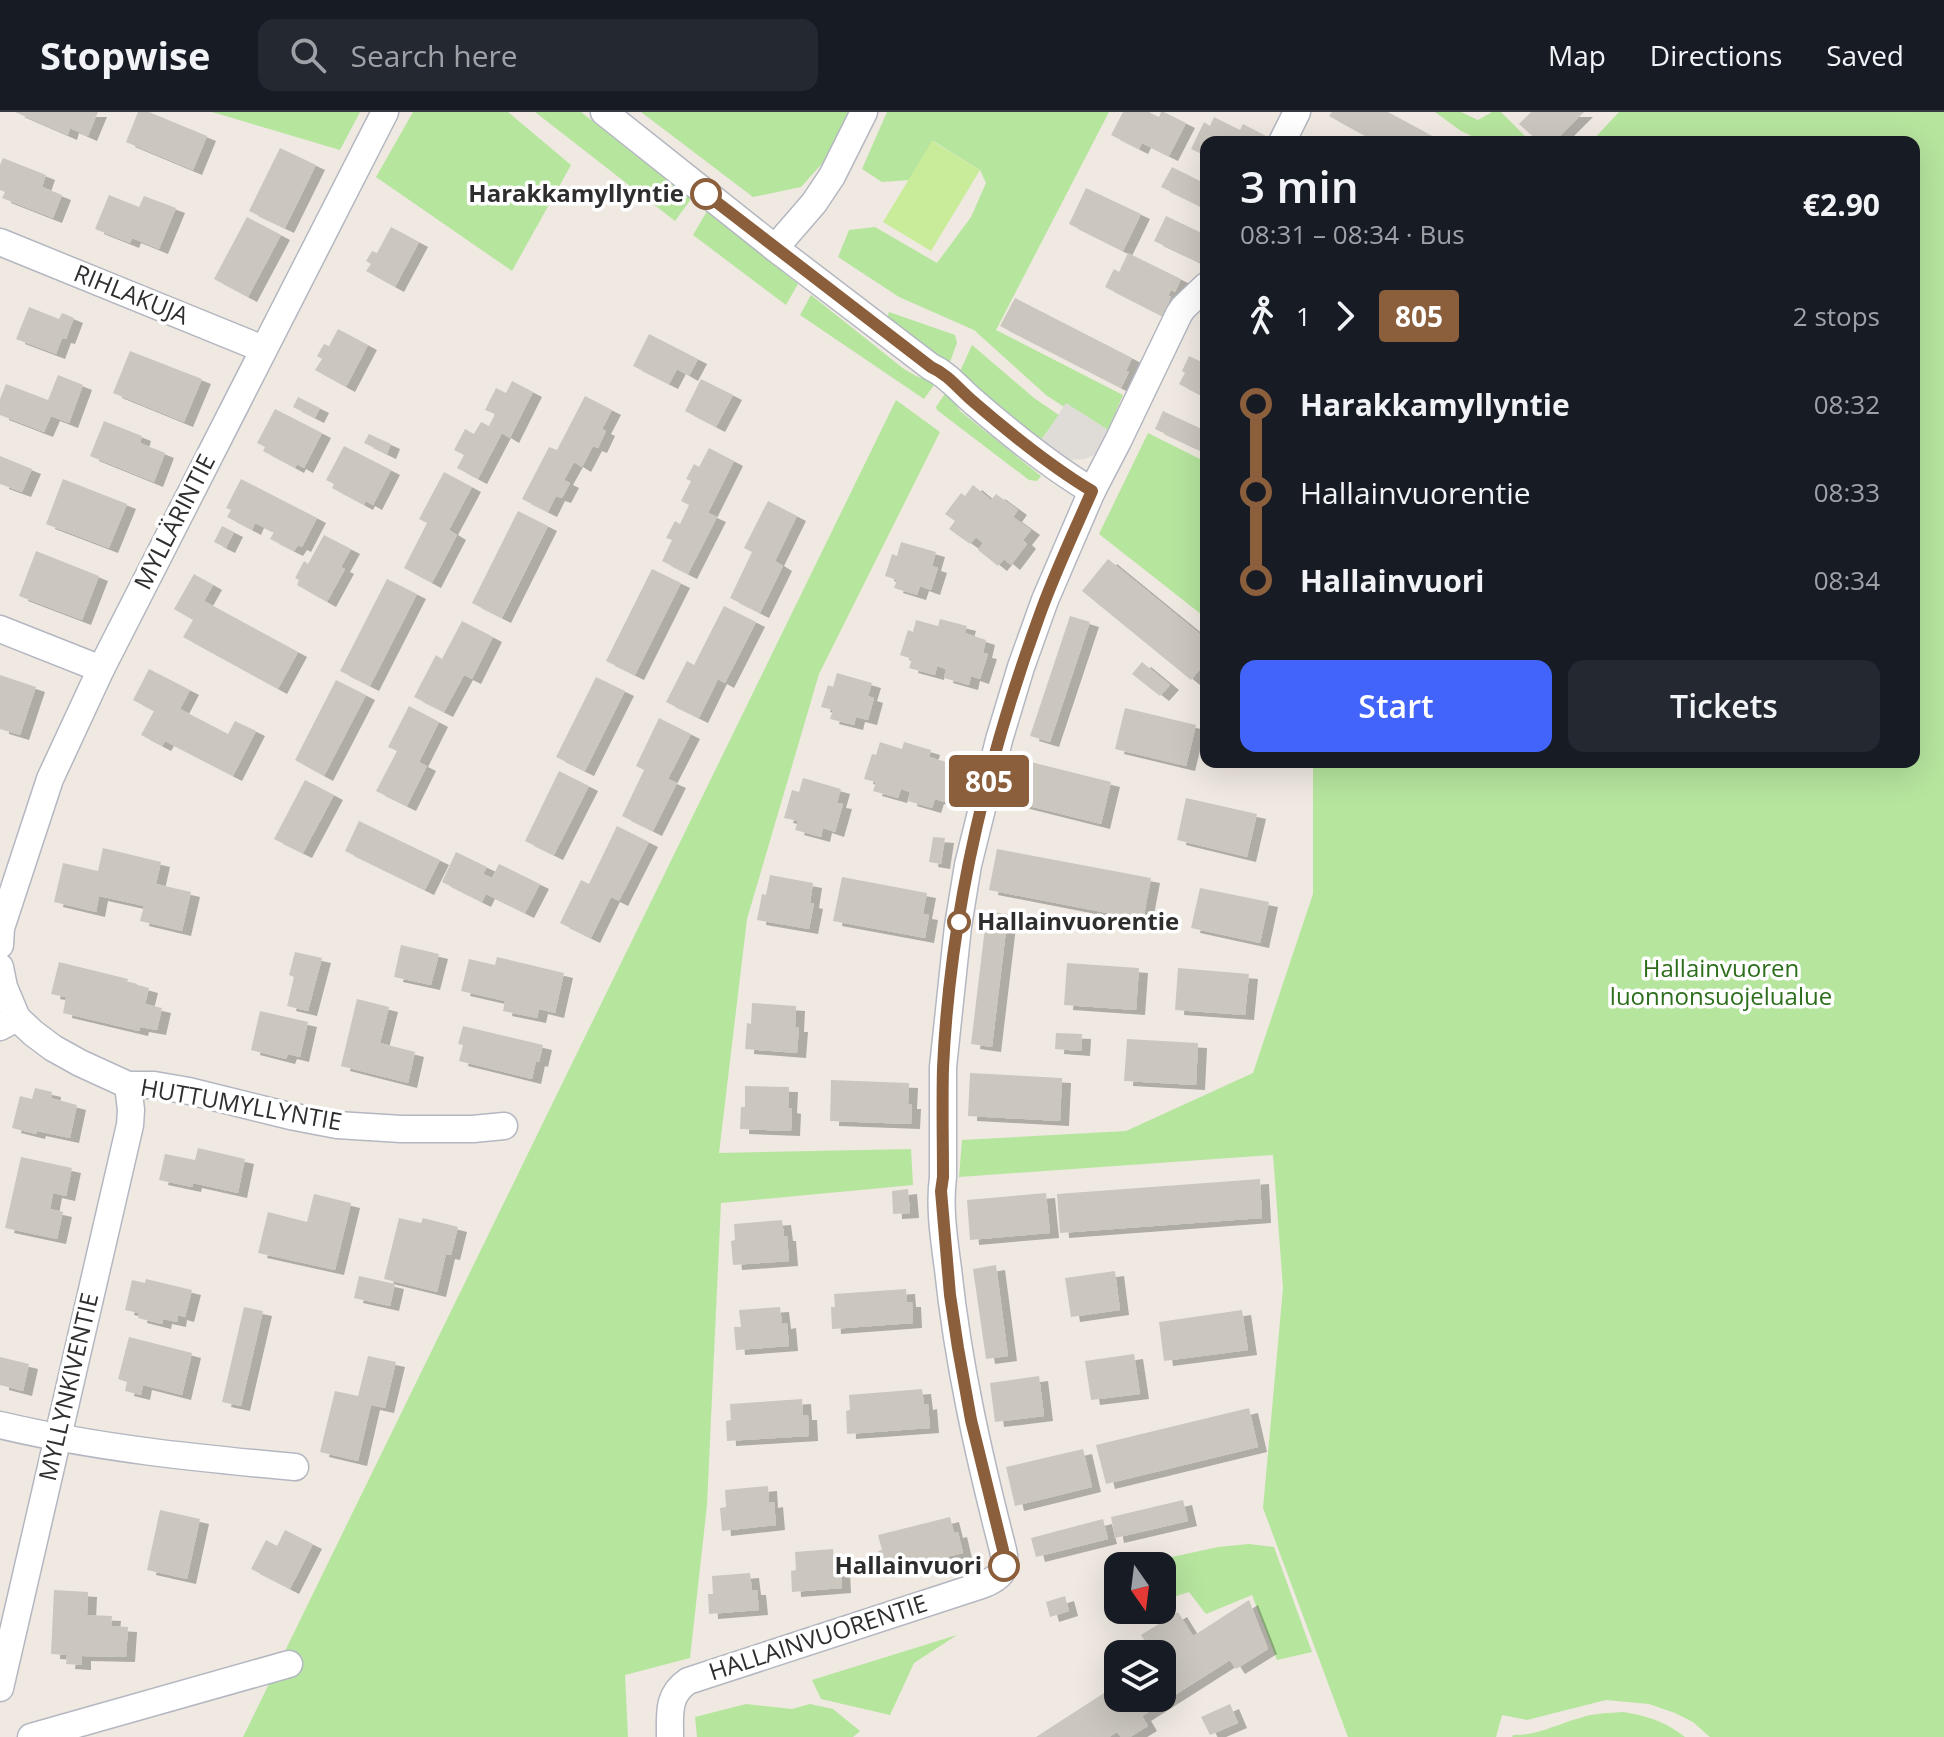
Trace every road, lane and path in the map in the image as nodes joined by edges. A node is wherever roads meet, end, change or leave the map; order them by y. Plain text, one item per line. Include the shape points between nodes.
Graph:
1 (385, 112) edge
2 (604, 112) edge
3 (864, 112) edge
4 (1297, 112) edge
5 (1285, 136) edge
6 (0, 242) edge
7 (775, 248) junction
8 (1200, 292) edge
9 (263, 349) junction
10 (1092, 491) junction
11 (0, 629) edge
12 (101, 669) junction
13 (0, 945) edge
14 (0, 967) edge
15 (8, 1022) edge
16 (128, 1085) junction
17 (504, 1126) dead end
18 (0, 1425) edge
19 (57, 1438) junction
20 (295, 1467) dead end
21 (289, 1664) dead end
22 (0, 1688) edge
23 (31, 1737) edge
24 (670, 1737) edge

1 - 9 street, MYLLÄRINTIE
2 - 7 street
3 - 7 street via 832,176
4 - 5 street
6 - 9 street, RIHLAKUJA
7 - 10 street via 948,378 1055,469
8 - 10 street, HALLAINVUORENTIE via 1179,314
9 - 12 street, MYLLÄRINTIE
10 - 24 street, HALLAINVUORENTIE via 1041,611 1002,730 968,865 943,1067 941,1191 950,1295 1004,1566 1001,1574 982,1585 688,1681 678,1687 671,1704
11 - 12 street
12 - 13 street, MYLLÄRINTIE via 50,779
14 - 15 street
15 - 16 street, HUTTUMYLLYNTIE
16 - 17 street, HUTTUMYLLYNTIE via 189,1091 337,1125
16 - 19 street, MYLLYNKIVENTIE via 130,1125
18 - 19 street
19 - 20 street
19 - 22 street, MYLLYNKIVENTIE
21 - 23 street

